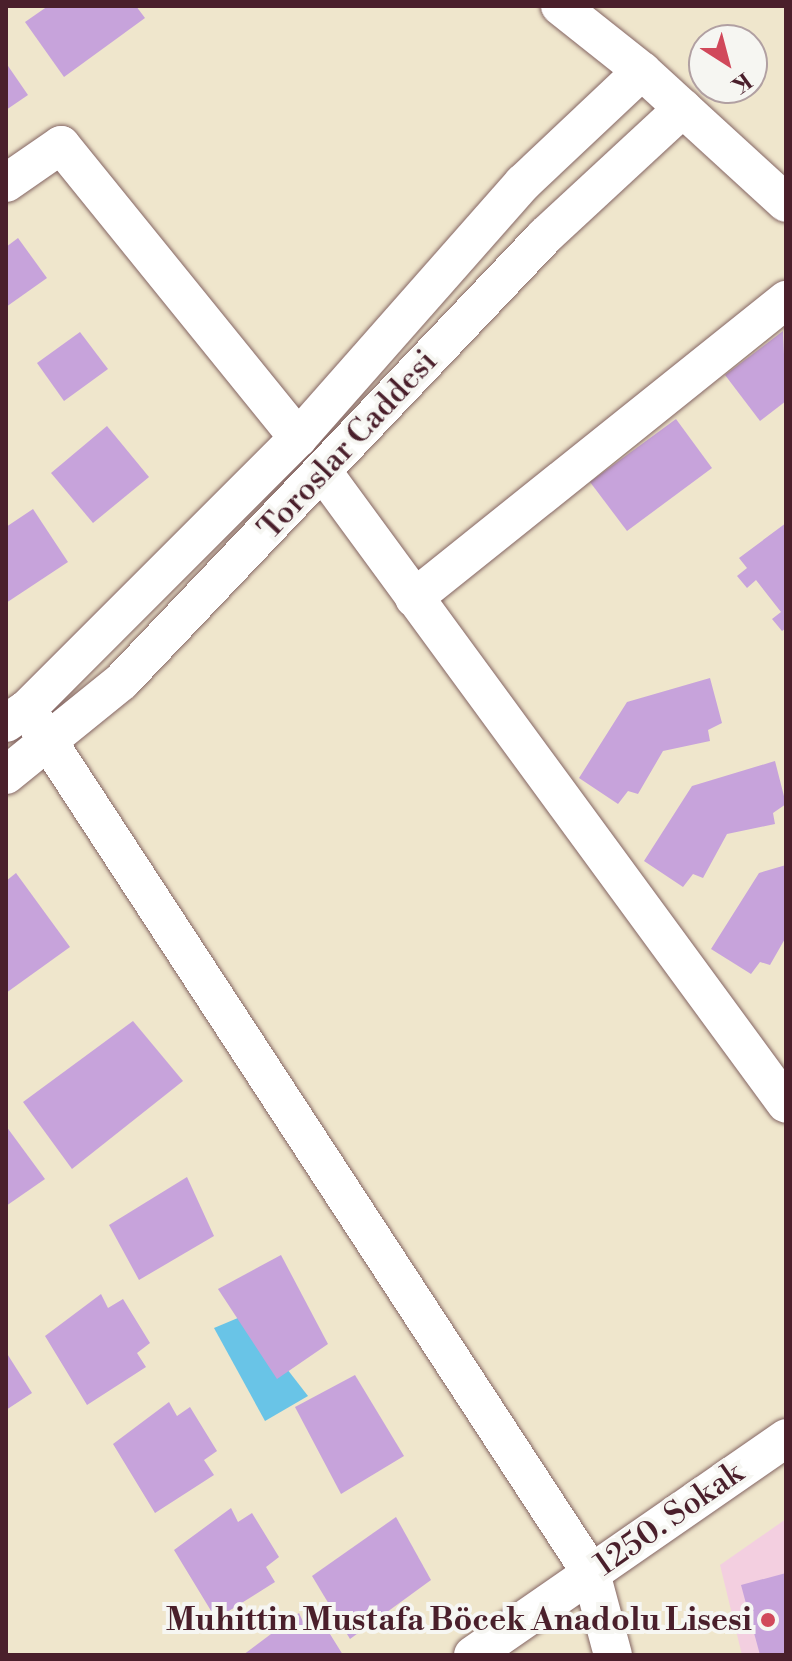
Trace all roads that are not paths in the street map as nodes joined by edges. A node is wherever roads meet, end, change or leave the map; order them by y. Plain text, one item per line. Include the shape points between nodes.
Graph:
1 (560, 6) edge
2 (642, 71) junction
3 (683, 108) junction
4 (6, 183) edge
5 (786, 203) edge
6 (786, 300) edge
7 (298, 438) junction
8 (323, 472) junction
9 (414, 598) junction
10 (16, 716) edge
11 (50, 744) junction
12 (6, 775) edge
13 (786, 1104) edge
14 (786, 1438) edge
15 (591, 1573) junction
16 (473, 1655) edge
17 (613, 1655) edge

1 - 2 street
2 - 3 street
2 - 7 street, Toroslar Caddesi via 523,183
3 - 5 street
3 - 8 street, Toroslar Caddesi via 545,236
4 - 7 street via 61,145
6 - 9 street
7 - 10 street, Toroslar Caddesi
8 - 9 street
8 - 11 street, Toroslar Caddesi via 122,681
9 - 13 street
10 - 11 street
11 - 12 street, Toroslar Caddesi
11 - 15 street
14 - 15 street, 1250. Sokak
15 - 16 street, 1250. Sokak
15 - 17 street

